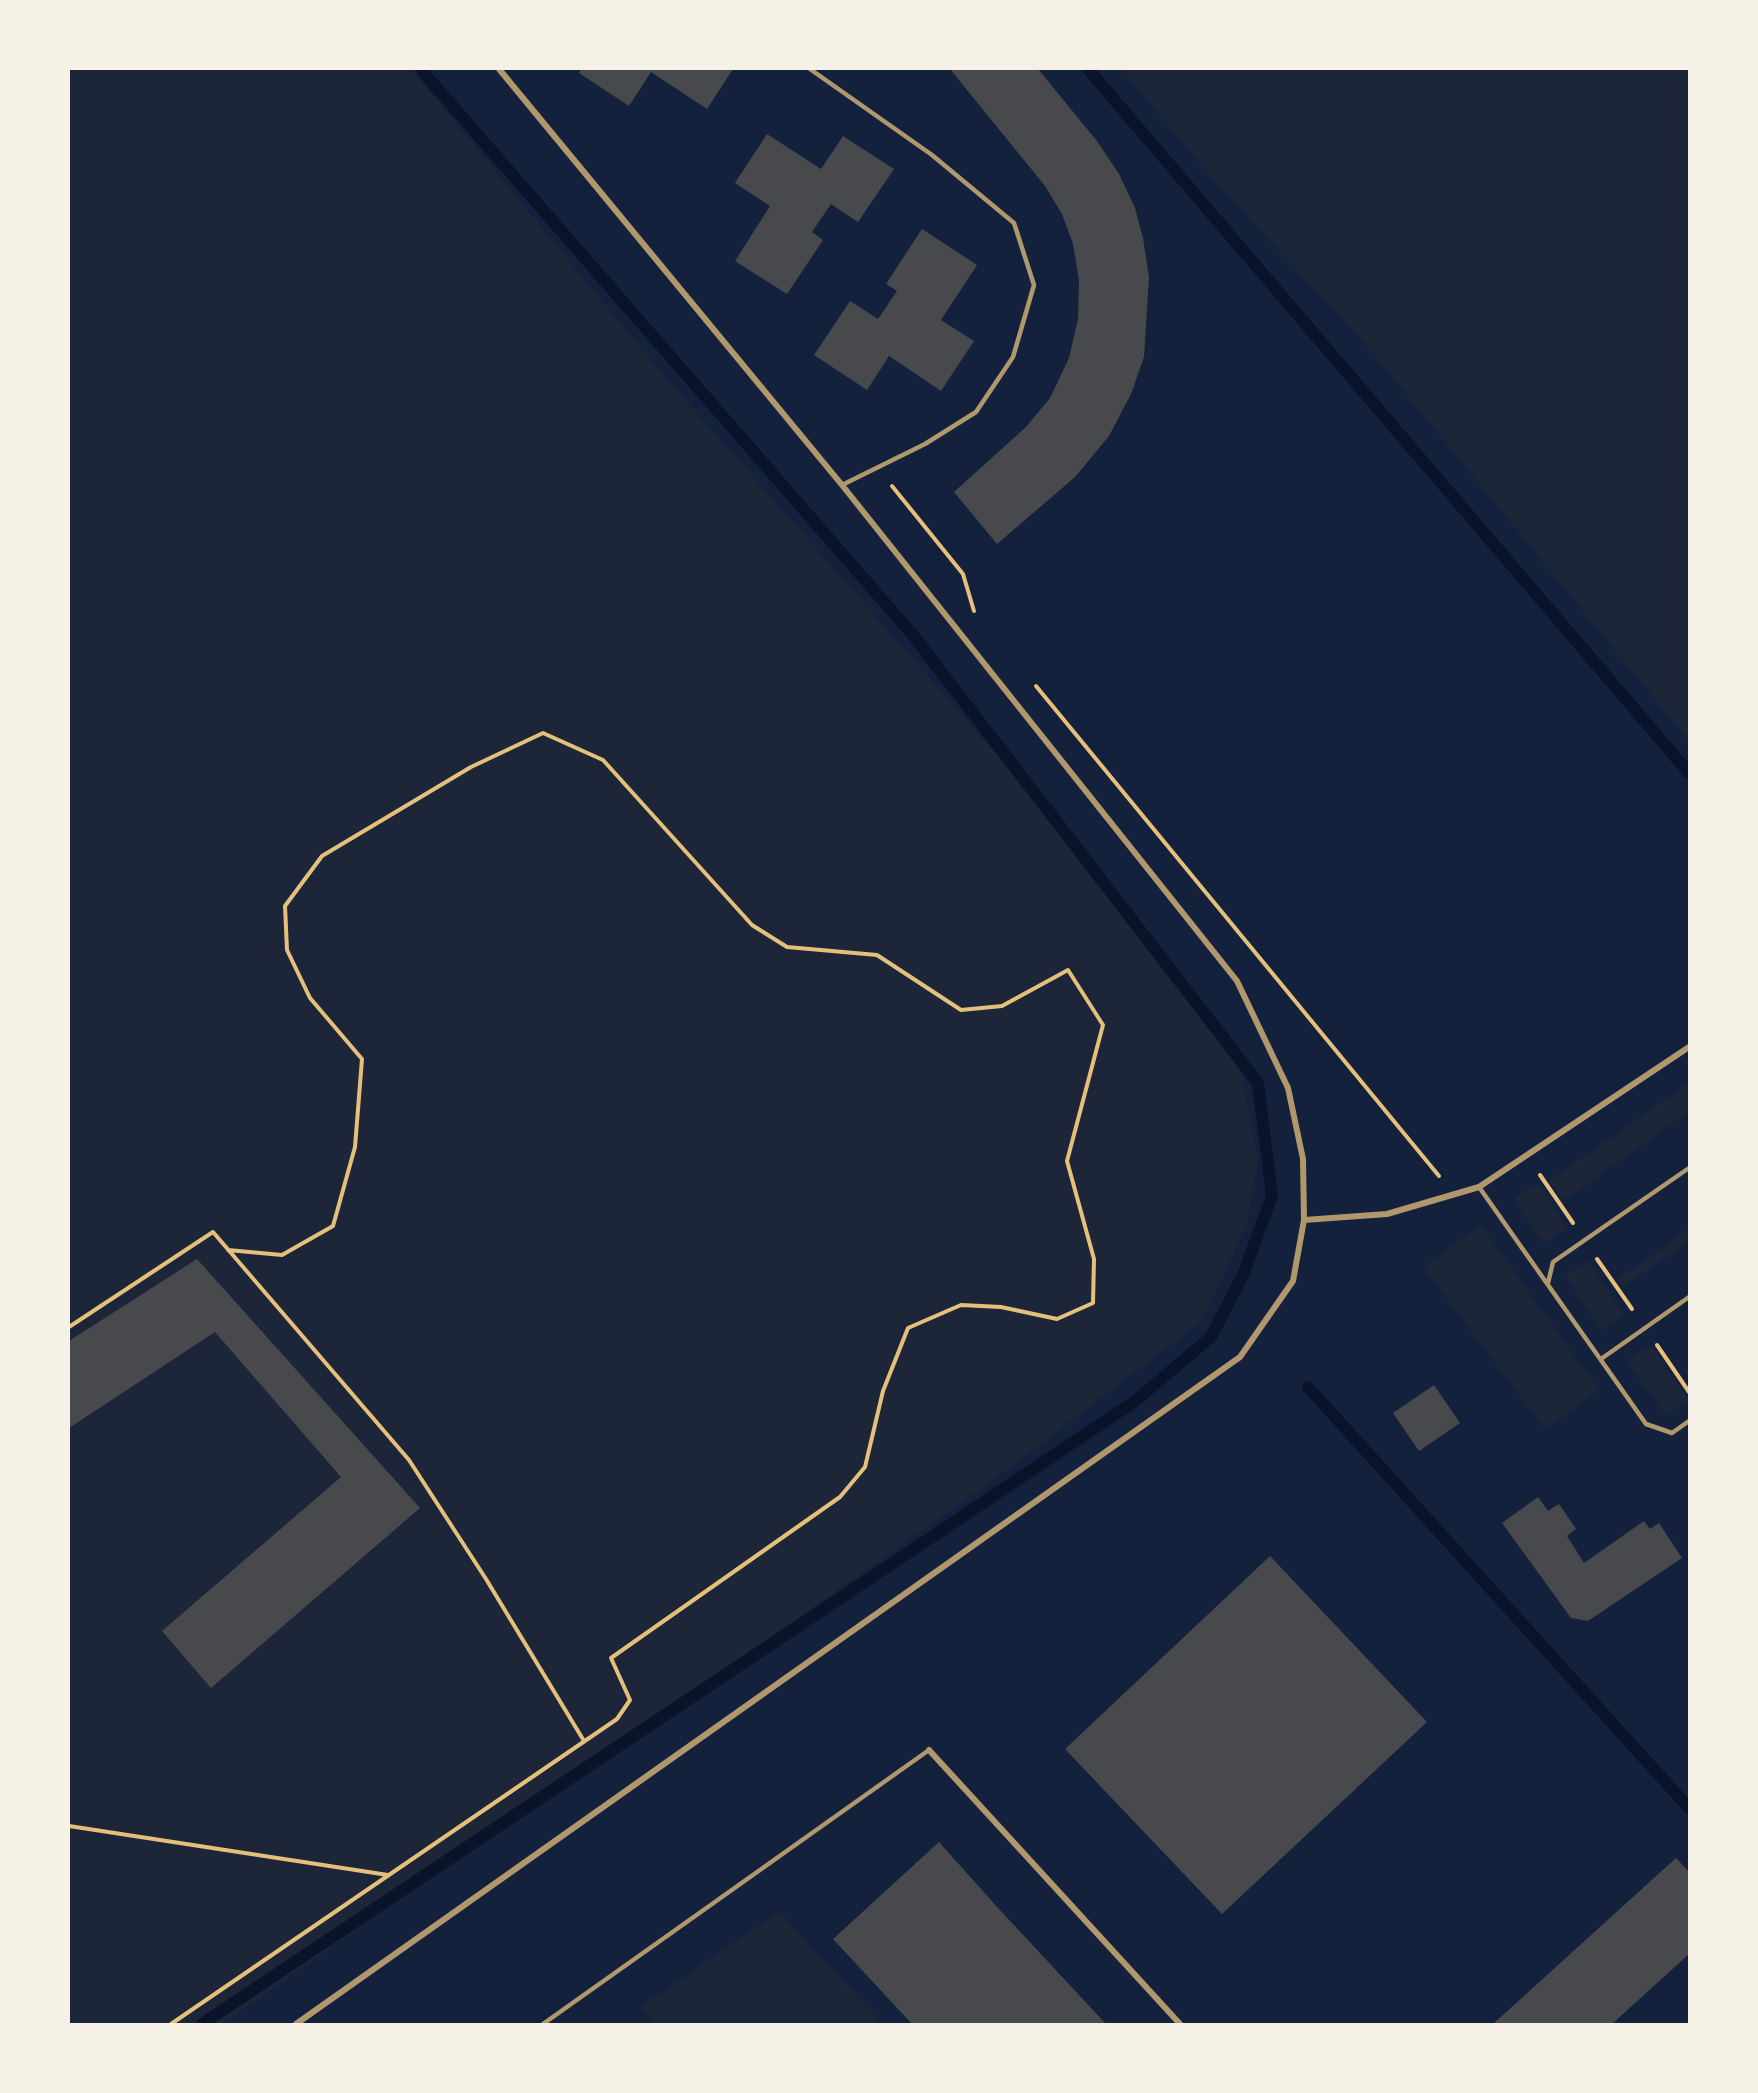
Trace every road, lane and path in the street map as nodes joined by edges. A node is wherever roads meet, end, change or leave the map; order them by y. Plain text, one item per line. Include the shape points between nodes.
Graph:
1 (499, 69) edge
2 (810, 69) edge
3 (878, 468) junction
4 (842, 485) junction
5 (974, 611) dead end
6 (1034, 684) dead end
7 (1689, 1047) edge
8 (1526, 1155) junction
9 (1689, 1168) edge
10 (1443, 1180) dead end
11 (1479, 1186) junction
12 (1304, 1220) junction
13 (1585, 1240) junction
14 (228, 1250) junction
15 (1548, 1283) junction
16 (1689, 1297) edge
17 (69, 1328) edge
18 (1645, 1328) junction
19 (1601, 1359) junction
20 (1689, 1392) edge
21 (1689, 1421) edge
22 (584, 1741) junction
23 (929, 1750) joint
24 (69, 1826) edge
25 (388, 1875) junction
26 (171, 2024) edge
27 (296, 2024) edge
28 (543, 2024) edge
29 (1180, 2024) edge

1 - 4 street
2 - 3 lane via 932,155 1014,223 1034,285 1013,357 976,412
3 - 4 lane
3 - 5 path via 963,574
4 - 12 street via 1238,981 1288,1088 1303,1159
6 - 10 path
7 - 8 street
8 - 11 street
8 - 13 path
9 - 13 lane
11 - 12 street via 1387,1214
11 - 15 lane
12 - 27 street via 1293,1281 1240,1357
13 - 15 lane via 1553,1262
13 - 18 path
14 - 17 path via 213,1232
14 - 22 path via 409,1460
14 - 22 path via 282,1255 333,1226 355,1147 362,1059 310,998 287,950 285,906 322,856 471,767 543,733 603,760 752,925 787,947 877,955 961,1010 1002,1006 1068,970 1103,1025 1067,1161 1094,1259 1093,1303 1057,1319 1001,1307 961,1305 908,1328 883,1390 865,1467 840,1497 610,1658 630,1700 617,1719
15 - 19 lane
16 - 18 lane
18 - 19 lane
18 - 20 path
19 - 21 lane via 1646,1424 1672,1433
22 - 25 path
23 - 28 lane
23 - 29 street
24 - 25 path
25 - 26 path

